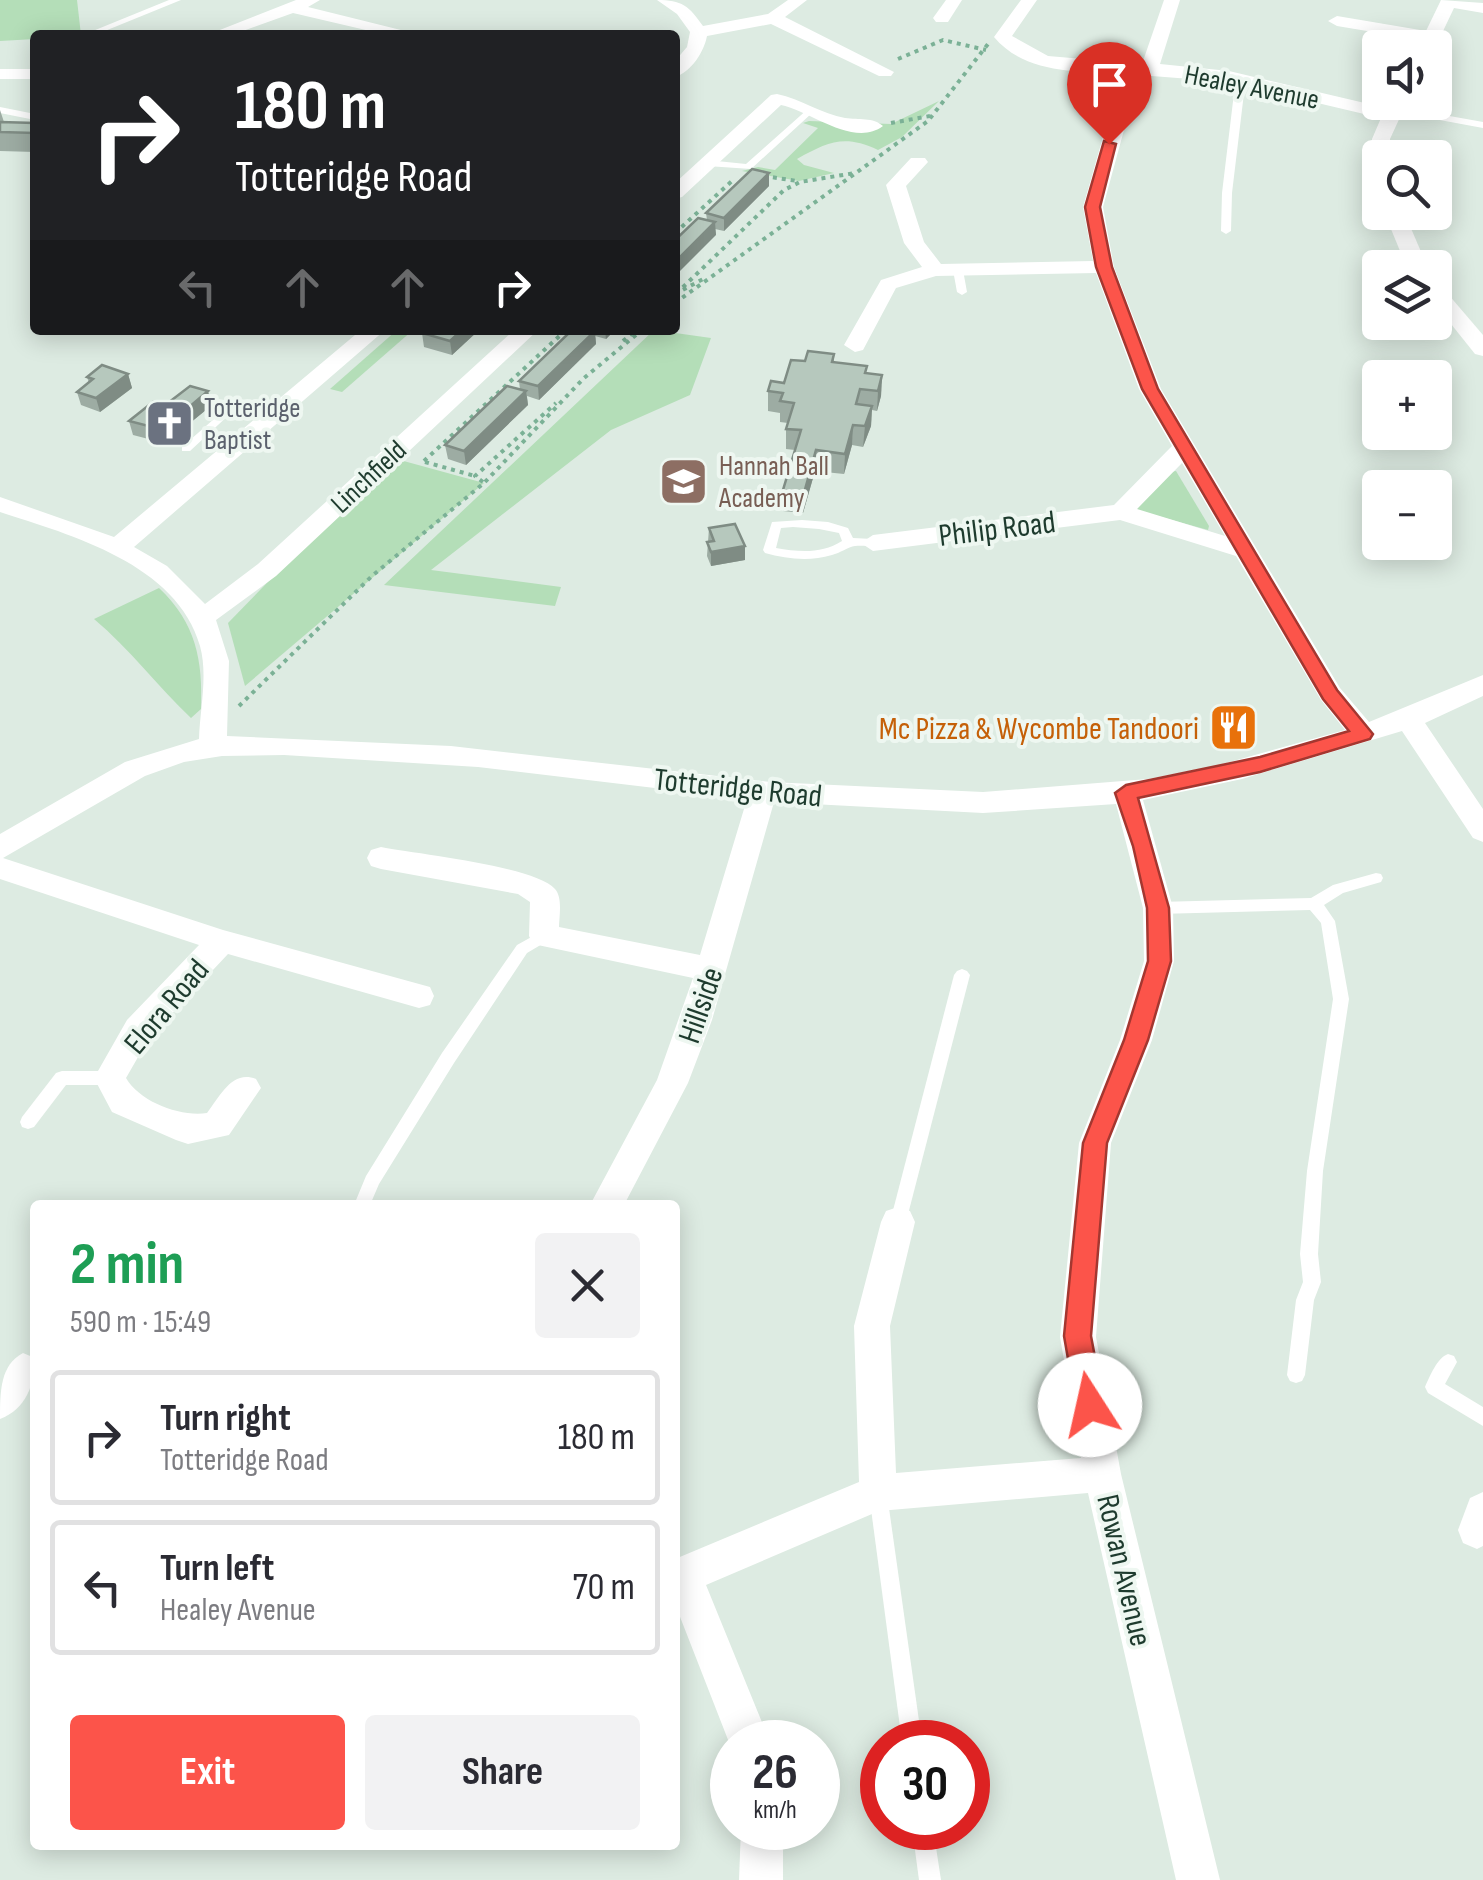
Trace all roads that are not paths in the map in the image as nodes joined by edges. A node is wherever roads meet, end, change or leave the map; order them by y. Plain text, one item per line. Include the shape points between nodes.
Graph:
1 (177, 0) edge
2 (314, 0) edge
3 (666, 0) edge
4 (800, 0) edge
5 (954, 0) edge
6 (1029, 0) edge
7 (1172, 0) edge
8 (1449, 1) edge
9 (294, 6) junction
10 (1483, 8) edge
11 (773, 18) junction
12 (942, 18) dead end
13 (1337, 21) dead end
14 (100, 30) edge
15 (229, 30) edge
16 (387, 30) edge
17 (1376, 30) edge
18 (1434, 30) edge
19 (699, 32) junction
20 (680, 66) edge
21 (1141, 69) junction
22 (881, 70) road end
23 (0, 74) edge
24 (30, 74) edge
25 (1246, 82) junction
26 (1362, 103) edge
27 (0, 110) edge
28 (809, 111) junction
29 (30, 116) edge
30 (1452, 119) edge
31 (1483, 125) edge
32 (874, 126) road end
33 (918, 162) dead end
34 (707, 164) junction
35 (680, 188) edge
36 (1226, 231) dead end
37 (1104, 267) junction
38 (934, 270) junction
39 (1452, 312) edge
40 (368, 335) edge
41 (522, 335) edge
42 (855, 345) dead end
43 (1483, 348) edge
44 (270, 418) junction
45 (1182, 448) junction
46 (186, 449) dead end
47 (2, 507) edge
48 (1121, 512) junction
49 (861, 543) junction
50 (117, 548) junction
51 (1247, 551) junction
52 (204, 617) junction
53 (1483, 684) edge
54 (1409, 720) junction
55 (1362, 734) junction
56 (213, 742) junction
57 (763, 792) junction
58 (1126, 793) junction
59 (1483, 829) edge
60 (0, 848) edge
61 (381, 858) dead end
62 (0, 868) edge
63 (1376, 878) dead end
64 (1314, 904) junction
65 (1158, 908) junction
66 (544, 936) junction
67 (222, 941) junction
68 (713, 970) junction
69 (962, 976) dead end
70 (419, 996) dead end
71 (110, 1078) junction
72 (246, 1088) dead end
73 (28, 1122) dead end
74 (364, 1200) edge
75 (610, 1200) edge
76 (898, 1222) joint
77 (1448, 1362) dead end
78 (23, 1370) dead end
79 (1296, 1375) dead end
80 (0, 1402) edge
81 (1483, 1417) edge
82 (1102, 1474) junction
83 (878, 1493) junction
84 (680, 1578) edge
85 (741, 1720) edge
86 (909, 1720) edge
87 (762, 1850) edge
88 (926, 1850) edge
89 (761, 1880) edge
90 (930, 1880) edge
91 (1198, 1880) edge

1 - 14 lane
2 - 9 street
3 - 19 street
4 - 11 street
5 - 12 street
6 - 21 street, Healey Avenue via 1004,37 1013,50 1035,59
7 - 21 street
8 - 10 street
8 - 18 street
9 - 15 street
9 - 16 street
11 - 19 street
11 - 22 street
13 - 17 street
19 - 20 street via 696,48
21 - 25 street, Healey Avenue
21 - 37 street via 1092,207
23 - 24 street
25 - 26 street, Healey Avenue
25 - 36 lane via 1239,93
27 - 29 lane
28 - 32 street via 837,124
28 - 34 lane via 748,167
28 - 34 street via 777,99
30 - 31 lane
33 - 38 street via 896,185 914,244
34 - 35 street
37 - 38 street via 960,281
37 - 45 street via 1150,389
38 - 42 street via 888,284
39 - 43 street
40 - 44 street
41 - 52 street, Linchfield via 266,570
44 - 46 lane via 230,408
44 - 50 street
45 - 48 street
45 - 51 street
47 - 50 street
48 - 49 street, Philip Road
48 - 51 street, Philip Road
49 - 49 lane via 830,526 790,523 776,524 768,542 769,550 802,554
50 - 52 street via 175,582
51 - 55 street via 1330,694
52 - 56 street via 219,696
53 - 54 street, Totteridge Road
54 - 55 street, Totteridge Road
54 - 59 street
55 - 58 street, Totteridge Road via 1260,765
56 - 57 street, Totteridge Road via 483,756
56 - 60 street, Totteridge Road via 88,795
57 - 58 street, Totteridge Road via 1011,802
57 - 68 street, Hillside
58 - 65 street, Rowan Avenue
61 - 66 street via 526,884 545,897
62 - 67 street, Elora Road
63 - 64 lane
64 - 65 lane
64 - 79 lane via 1328,921 1342,999 1315,1170 1312,1282
65 - 82 street, Rowan Avenue via 1160,961 1095,1143 1078,1336
66 - 68 street
66 - 74 lane via 522,950 448,1058
67 - 70 street, Elora Road
67 - 71 street, Elora Road via 138,1029
68 - 75 street, Hillside via 672,1083
69 - 76 lane
71 - 72 street, Elora Road via 123,1102 188,1130 217,1125
71 - 73 lane via 62,1078
76 - 83 street via 872,1326
77 - 81 lane via 1434,1386
78 - 80 street
82 - 83 street
82 - 91 street, Rowan Avenue
83 - 84 street
83 - 86 lane
84 - 85 street
87 - 89 street
88 - 90 lane

